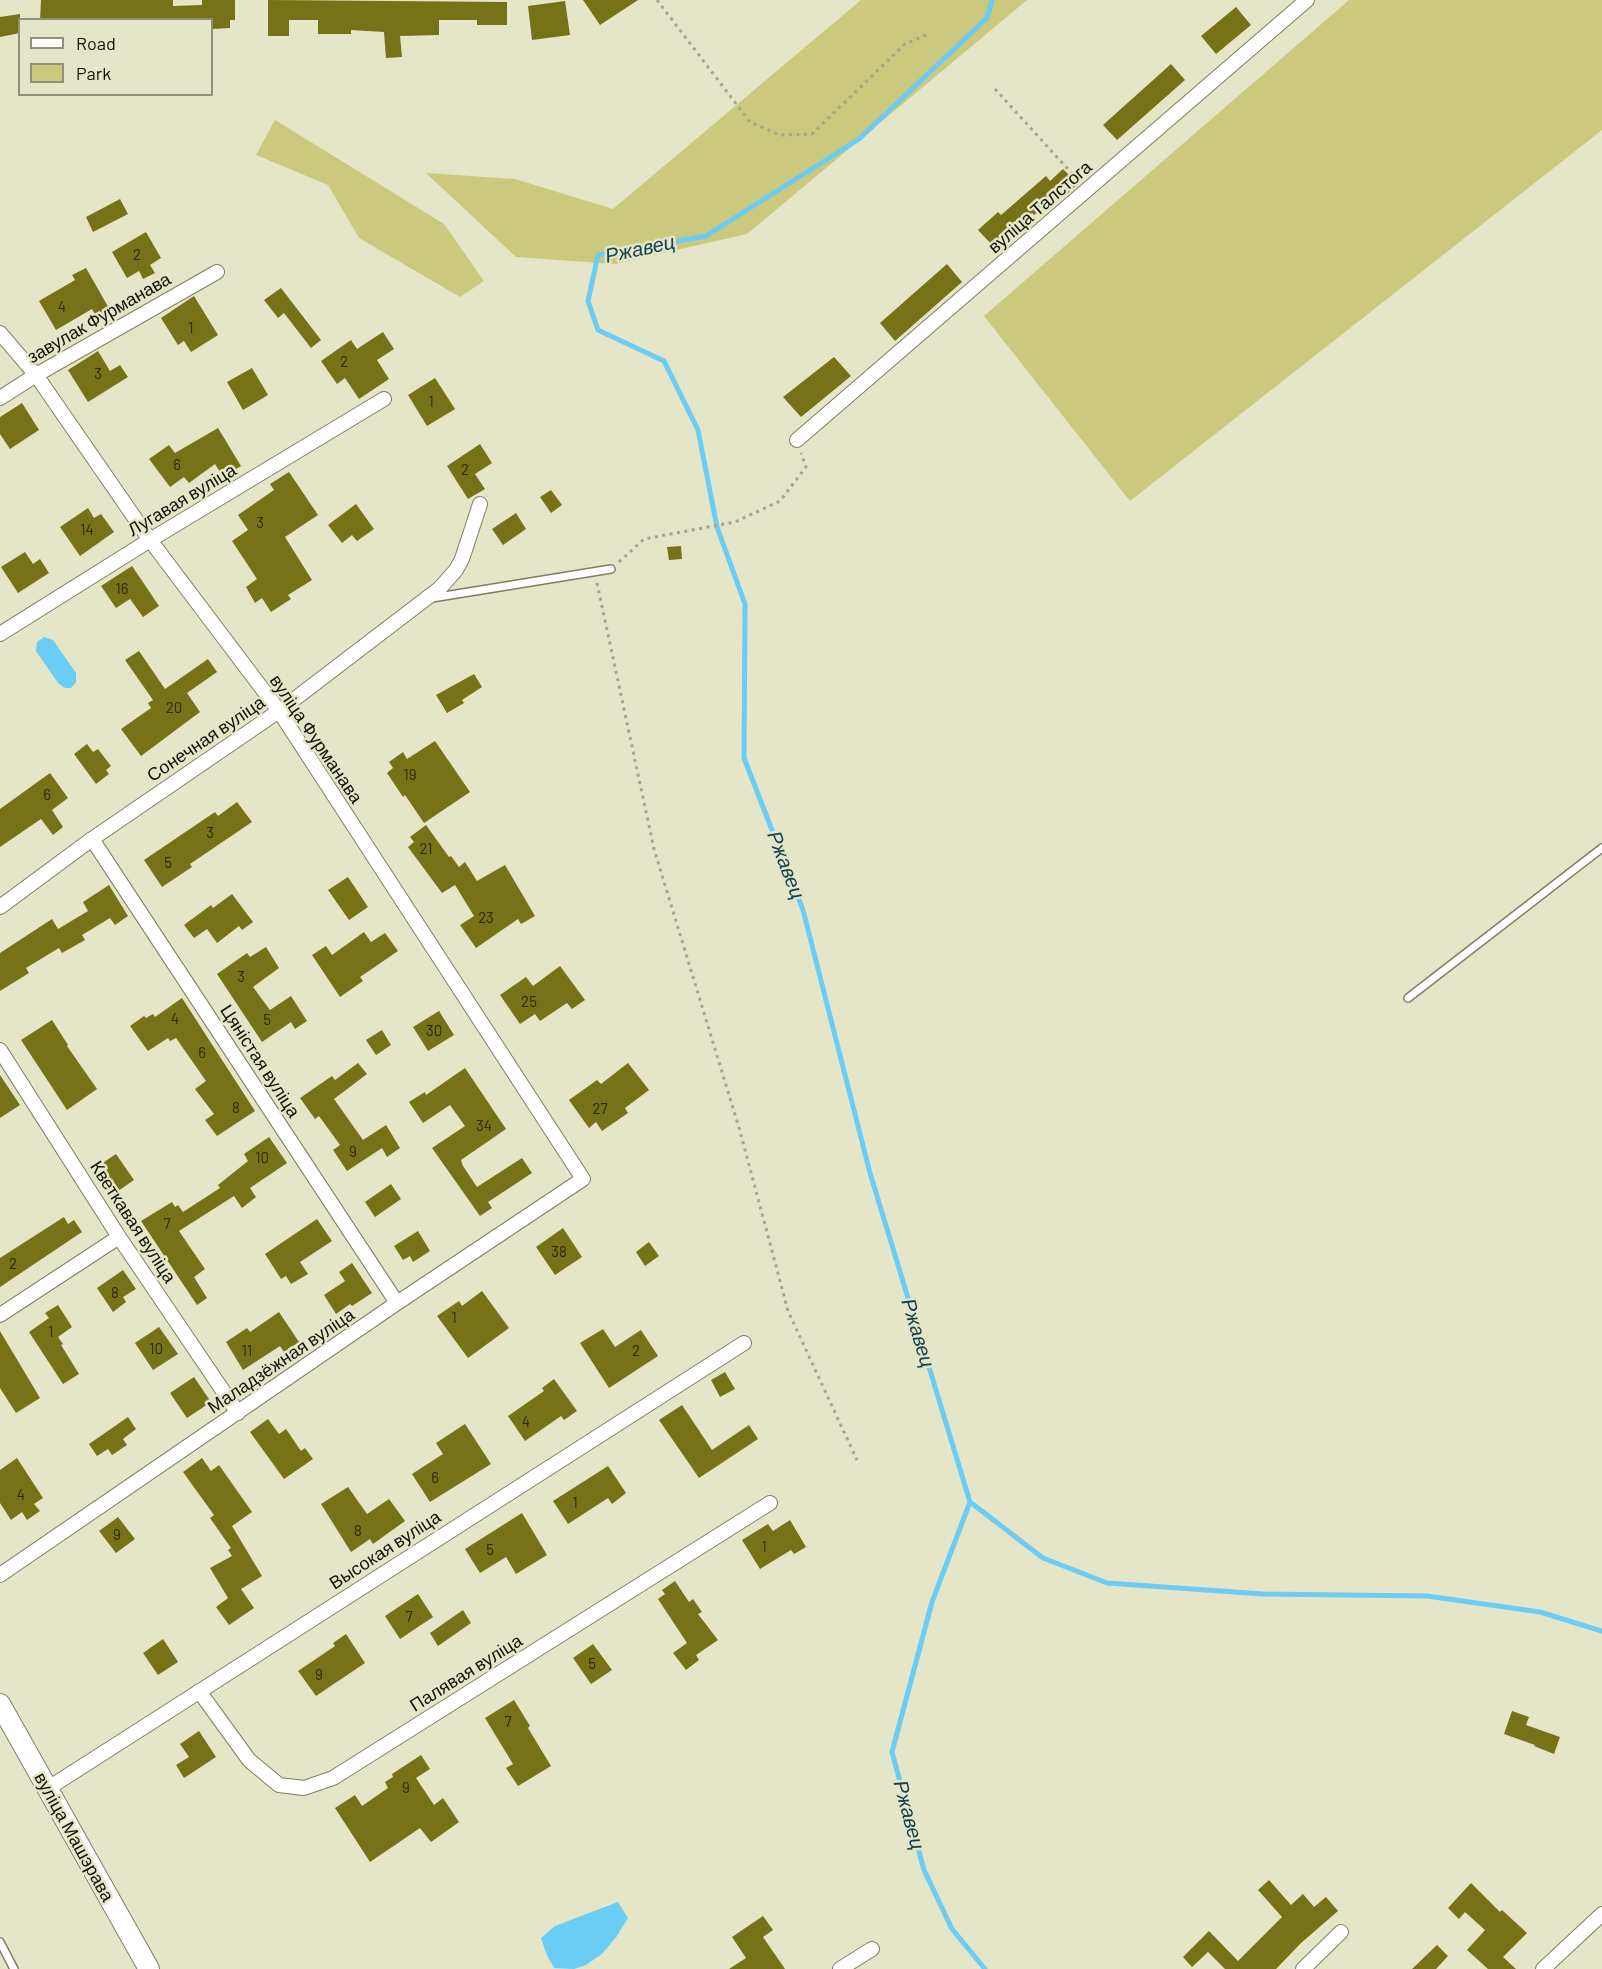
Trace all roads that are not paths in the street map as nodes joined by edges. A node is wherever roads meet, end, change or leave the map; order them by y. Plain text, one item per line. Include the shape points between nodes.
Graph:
1 (1307, 0) edge
2 (217, 272) dead end
3 (0, 333) edge
4 (36, 375) junction
5 (0, 398) edge
6 (384, 399) dead end
7 (797, 440) road end
8 (480, 504) dead end
9 (150, 540) junction
10 (611, 570) road end
11 (426, 599) junction
12 (0, 634) edge
13 (279, 711) junction
14 (92, 839) junction
15 (1602, 849) edge
16 (0, 907) edge
17 (1408, 998) dead end
18 (0, 1050) edge
19 (583, 1179) joint
20 (120, 1237) junction
21 (397, 1303) junction
22 (0, 1315) edge
23 (744, 1343) dead end
24 (238, 1413) junction
25 (770, 1503) dead end
26 (0, 1575) edge
27 (199, 1691) junction
28 (0, 1704) edge
29 (47, 1789) junction
30 (1602, 1914) edge
31 (1341, 1932) dead end
32 (0, 1942) edge
33 (872, 1949) dead end
34 (14, 1969) edge
35 (149, 1969) edge
36 (840, 1969) edge
37 (1303, 1969) edge
38 (1543, 1969) edge

1 - 7 street, вуліца Талстога
2 - 4 street, завулак Фурманава
3 - 4 street, вуліца Фурманава
4 - 5 street, завулак Фурманава
4 - 9 street, вуліца Фурманава
6 - 9 street, Лугавая вуліца
8 - 11 street, Сонечная вуліца via 456,570
9 - 12 street, Лугавая вуліца
9 - 13 street, вуліца Фурманава
10 - 11 lane
11 - 13 street, Сонечная вуліца
13 - 14 street, Сонечная вуліца
13 - 19 street, вуліца Фурманава
14 - 16 street, Сонечная вуліца
14 - 21 street, Цяністая вуліца
15 - 17 lane
18 - 20 street, Кветкавая вуліца
19 - 21 street, Маладзёжная вуліца
20 - 22 street
20 - 24 street, Кветкавая вуліца
21 - 24 street, Маладзёжная вуліца
23 - 27 street, Высокая вуліца
24 - 26 street, Маладзёжная вуліца
25 - 27 street, Палявая вуліца via 333,1778 304,1788 279,1785 249,1760
27 - 29 street, Высокая вуліца
28 - 29 main road, вуліца Машэрава
29 - 35 main road, вуліца Машэрава
30 - 38 street
31 - 37 street
32 - 34 lane
33 - 36 street

